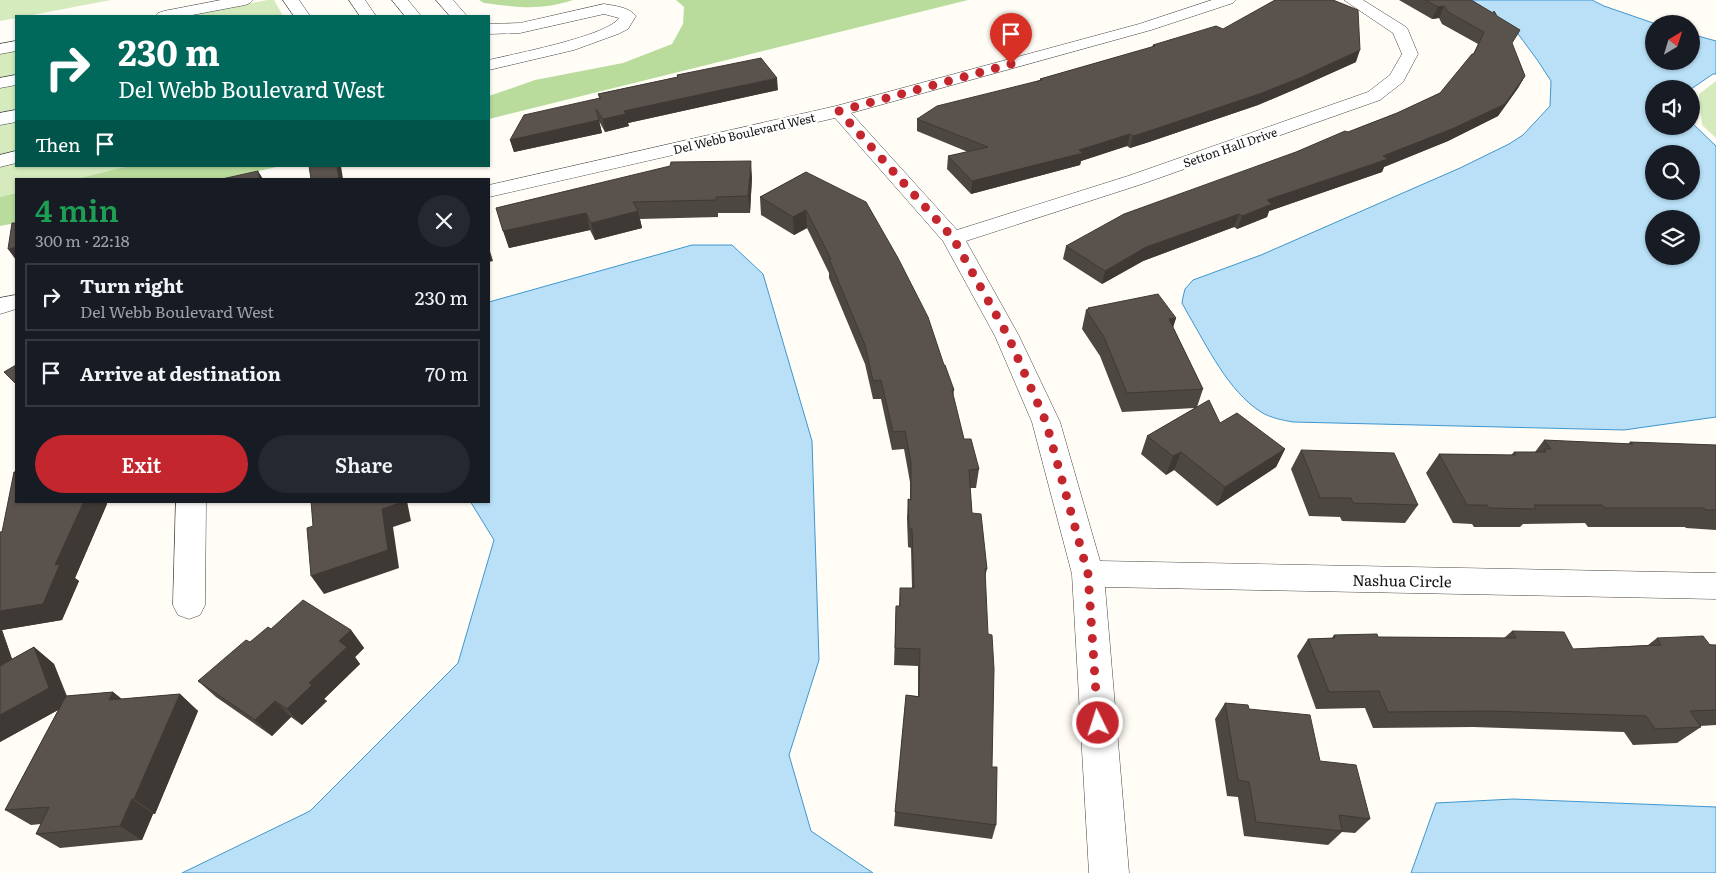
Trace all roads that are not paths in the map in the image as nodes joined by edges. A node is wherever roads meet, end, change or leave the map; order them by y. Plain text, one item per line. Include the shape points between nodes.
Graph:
1 (245, 0) edge
2 (291, 0) edge
3 (357, 0) edge
4 (400, 0) edge
5 (444, 0) edge
6 (1228, 0) edge
7 (1352, 0) edge
8 (169, 15) edge
9 (301, 15) edge
10 (367, 15) edge
11 (412, 15) edge
12 (458, 15) edge
13 (490, 29) edge
14 (15, 46) edge
15 (0, 49) edge
16 (490, 59) edge
17 (15, 80) edge
18 (0, 83) edge
19 (839, 111) junction
20 (15, 116) edge
21 (0, 119) edge
22 (15, 157) edge
23 (0, 161) edge
24 (490, 191) edge
25 (953, 238) junction
26 (15, 302) edge
27 (0, 306) edge
28 (191, 503) edge
29 (1088, 574) junction
30 (1716, 586) edge
31 (189, 605) dead end
32 (1109, 873) edge

1 - 8 street
2 - 9 street
3 - 10 street
4 - 11 street
5 - 12 street
6 - 19 street, Del Webb Boulevard West via 1145,27
7 - 25 street, Setton Hall Drive via 1400,30 1410,54 1397,78 1374,96 1135,180
13 - 16 street via 520,28 604,9 628,16 622,26 568,46
14 - 15 street
17 - 18 street
19 - 24 street, Del Webb Boulevard West
19 - 25 street
20 - 21 street
22 - 23 street
25 - 29 street via 1008,336 1046,422
26 - 27 street
28 - 31 street
29 - 30 street, Nashua Circle
29 - 32 street

